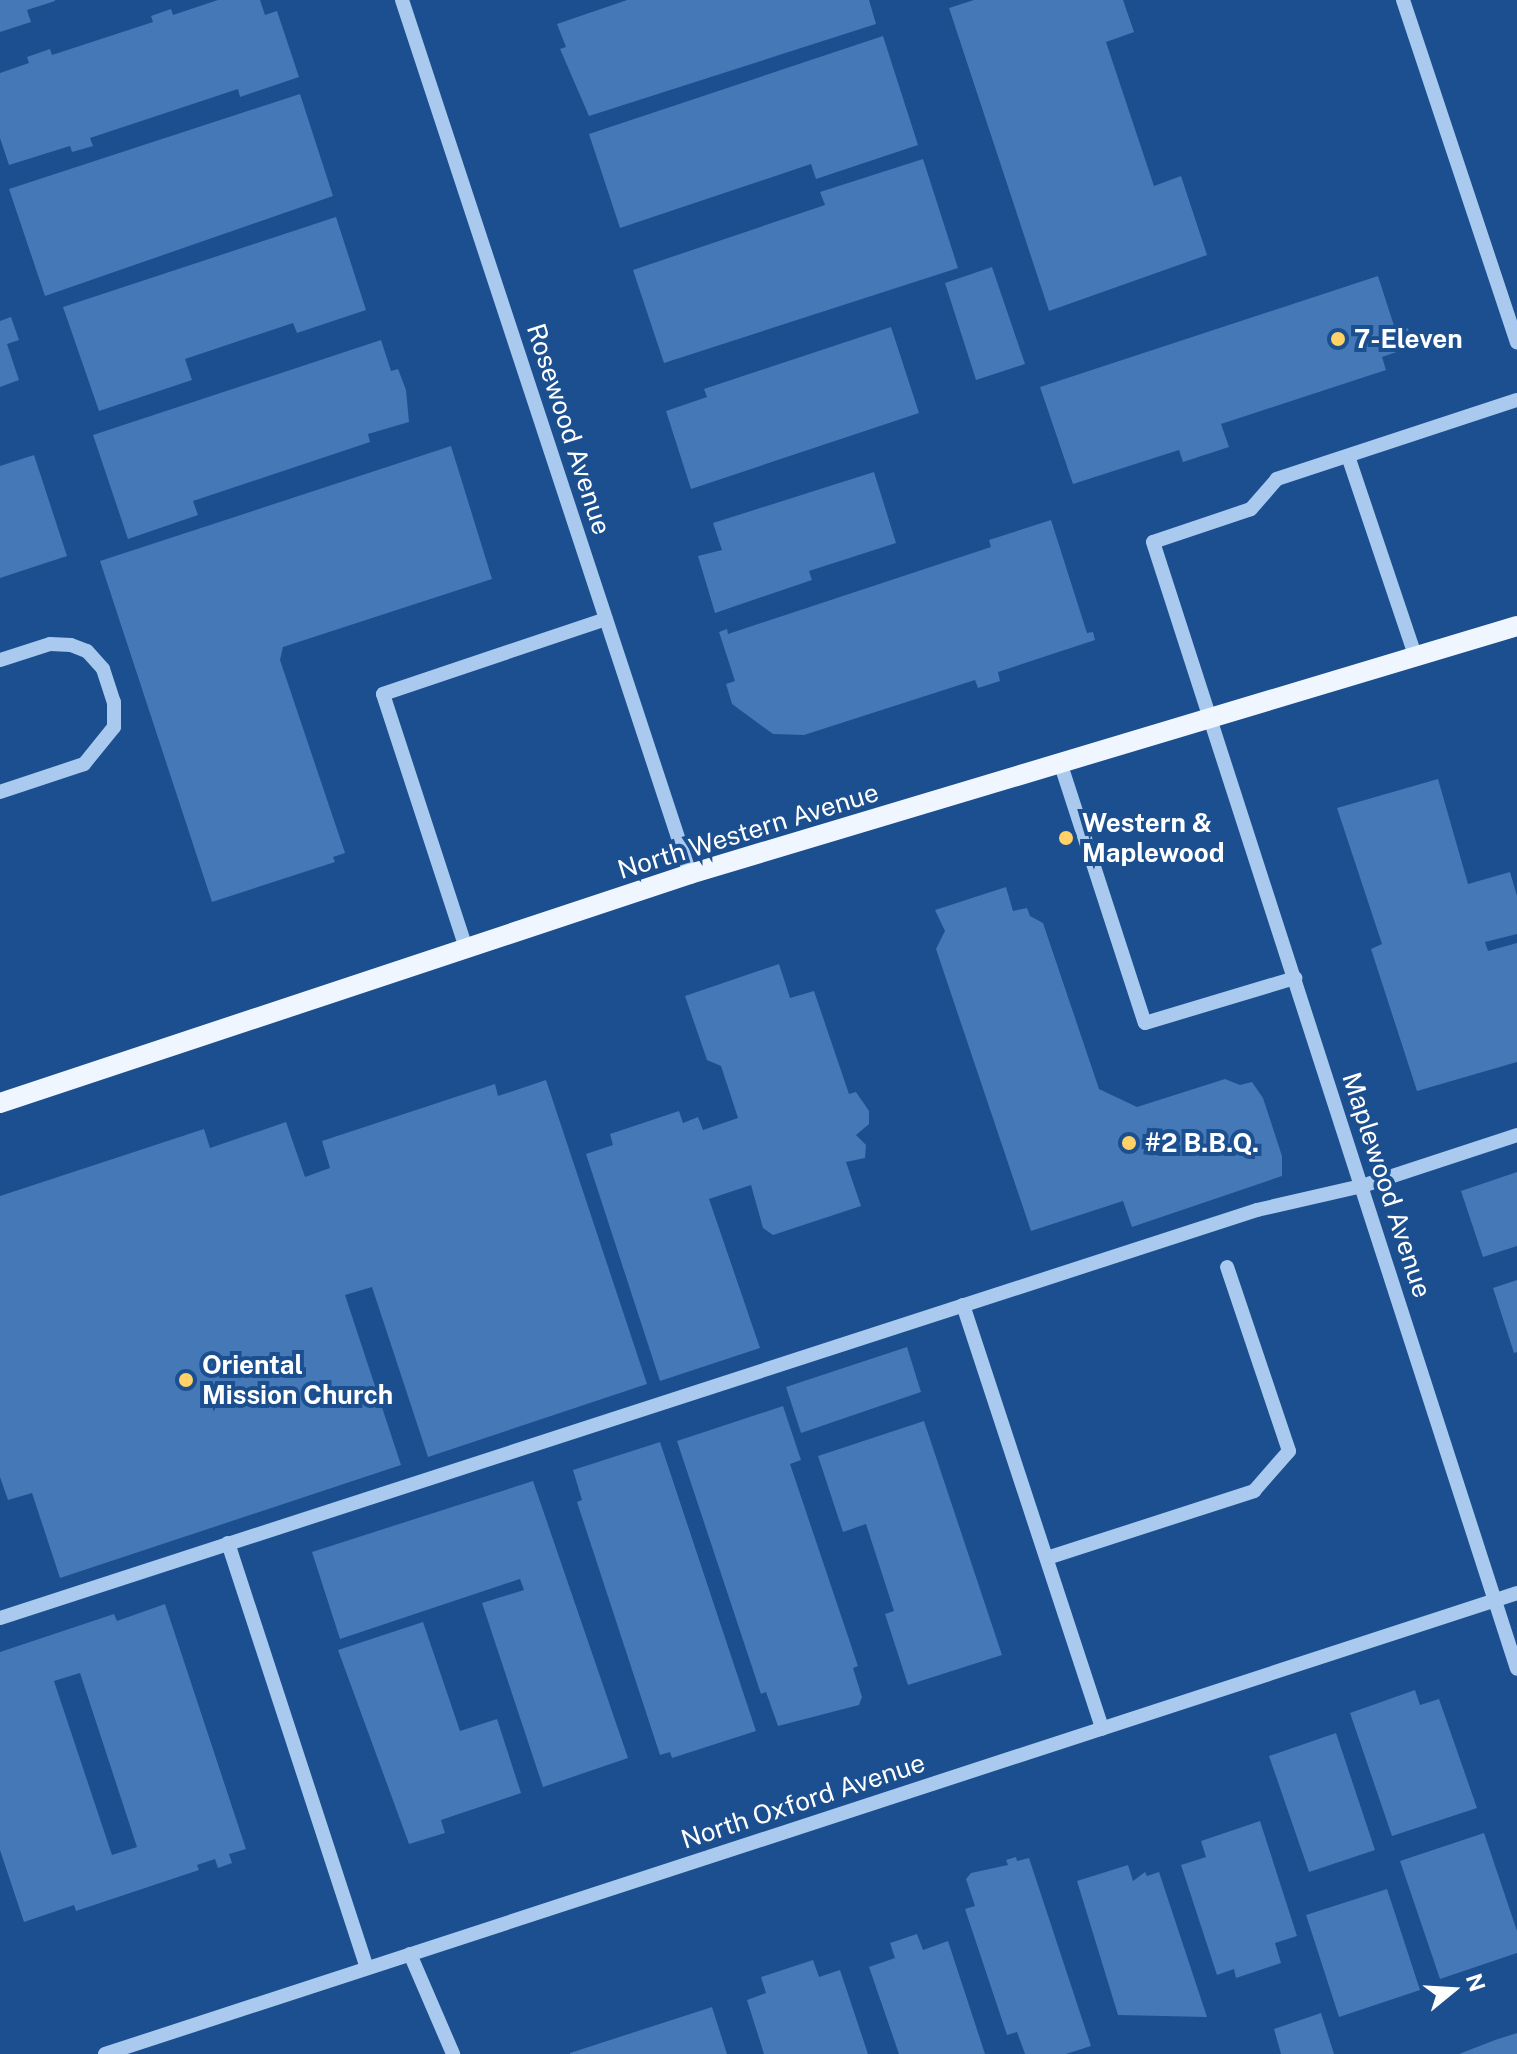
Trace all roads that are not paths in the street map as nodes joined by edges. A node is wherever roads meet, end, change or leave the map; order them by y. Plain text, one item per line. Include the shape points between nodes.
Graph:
1 (402, 0) edge
2 (1403, 0) edge
3 (1517, 343) edge
4 (1517, 400) edge
5 (1348, 456) junction
6 (606, 619) junction
7 (1517, 626) edge
8 (1415, 655) junction
9 (0, 660) edge
10 (1211, 716) junction
11 (1060, 762) junction
12 (0, 792) edge
13 (690, 874) junction
14 (466, 948) junction
15 (1295, 978) junction
16 (0, 1103) edge
17 (1517, 1135) edge
18 (1362, 1186) junction
19 (1227, 1267) dead end
20 (963, 1305) junction
21 (228, 1543) junction
22 (1047, 1558) junction
23 (1517, 1593) edge
24 (1495, 1600) junction
25 (0, 1618) edge
26 (1517, 1669) edge
27 (1102, 1729) junction
28 (410, 1954) junction
29 (367, 1968) junction
30 (105, 2054) edge
31 (453, 2054) edge

1 - 6 street, Rosewood Avenue
2 - 3 street
4 - 5 street
5 - 8 street
5 - 10 street, Maplewood Avenue via 1277,479 1251,509 1153,542
6 - 13 street, Rosewood Avenue
6 - 14 street via 383,694
7 - 8 main road, North Western Avenue
8 - 10 main road, North Western Avenue
9 - 12 street via 50,644 71,645 87,651 103,669 114,702 114,727 84,764
10 - 11 main road, North Western Avenue
10 - 15 street, Maplewood Avenue
11 - 13 main road, North Western Avenue
11 - 15 street via 1145,1023
13 - 14 main road, North Western Avenue
14 - 16 main road, North Western Avenue
15 - 18 street, Maplewood Avenue
17 - 18 street
18 - 20 street via 1257,1210
18 - 24 street, Maplewood Avenue
19 - 22 street via 1289,1451 1254,1491
20 - 21 street
20 - 22 street
21 - 25 street
21 - 29 street
22 - 27 street
23 - 24 street, North Oxford Avenue
24 - 26 street, Maplewood Avenue
24 - 27 street, North Oxford Avenue
27 - 28 street, North Oxford Avenue
28 - 29 street, North Oxford Avenue
28 - 31 street
29 - 30 street, North Oxford Avenue

